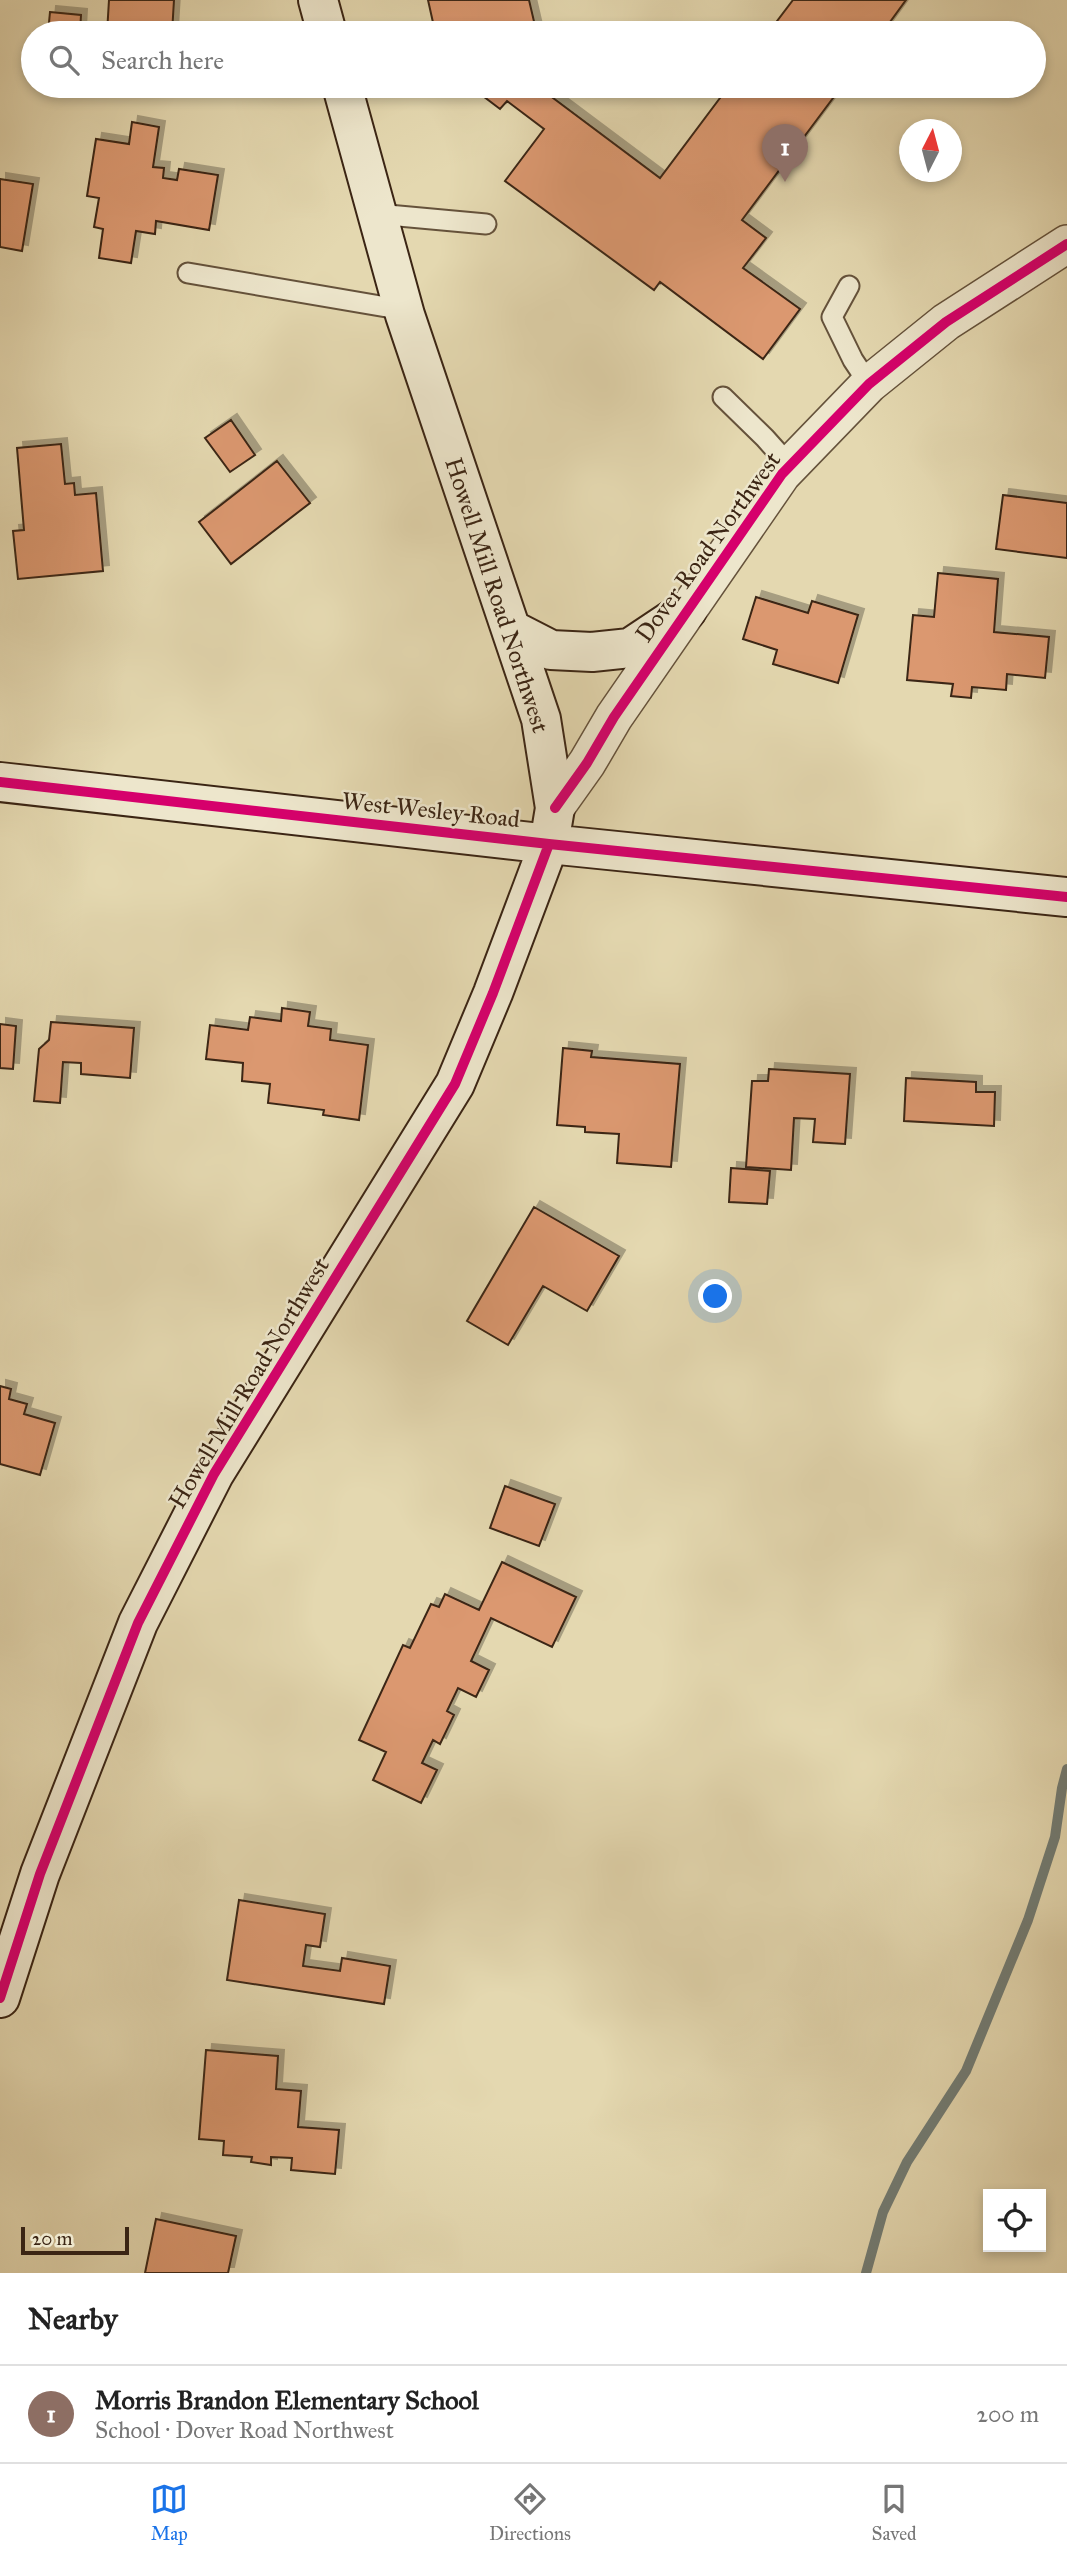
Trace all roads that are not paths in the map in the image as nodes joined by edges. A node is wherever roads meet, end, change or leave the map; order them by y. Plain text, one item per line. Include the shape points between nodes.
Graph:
1 (318, 0) edge
2 (324, 21) edge
3 (345, 98) edge
4 (377, 214) junction
5 (486, 224) dead end
6 (1067, 244) edge
7 (188, 273) dead end
8 (849, 286) dead end
9 (404, 310) junction
10 (869, 384) junction
11 (723, 397) dead end
12 (790, 466) junction
13 (687, 610) junction
14 (512, 630) junction
15 (0, 782) edge
16 (552, 826) junction
17 (1067, 897) edge
18 (0, 1998) edge

1 - 2 main road
3 - 4 main road, Howell Mill Road Northwest
4 - 5 lane
4 - 9 main road, Howell Mill Road Northwest
6 - 10 street, Dover Road Northwest via 946,323
7 - 9 lane
8 - 10 lane via 832,317
9 - 14 main road, Howell Mill Road Northwest
10 - 12 street, Dover Road Northwest
11 - 12 lane
12 - 13 street, Dover Road Northwest
13 - 14 main road via 630,648 605,651 551,650
13 - 16 street, Dover Road Northwest
14 - 16 main road, Howell Mill Road Northwest via 541,719
15 - 16 main road, West Wesley Road
16 - 17 main road, West Wesley Road
16 - 18 main road, Howell Mill Road Northwest via 493,993 455,1084 215,1474 138,1623 40,1874

